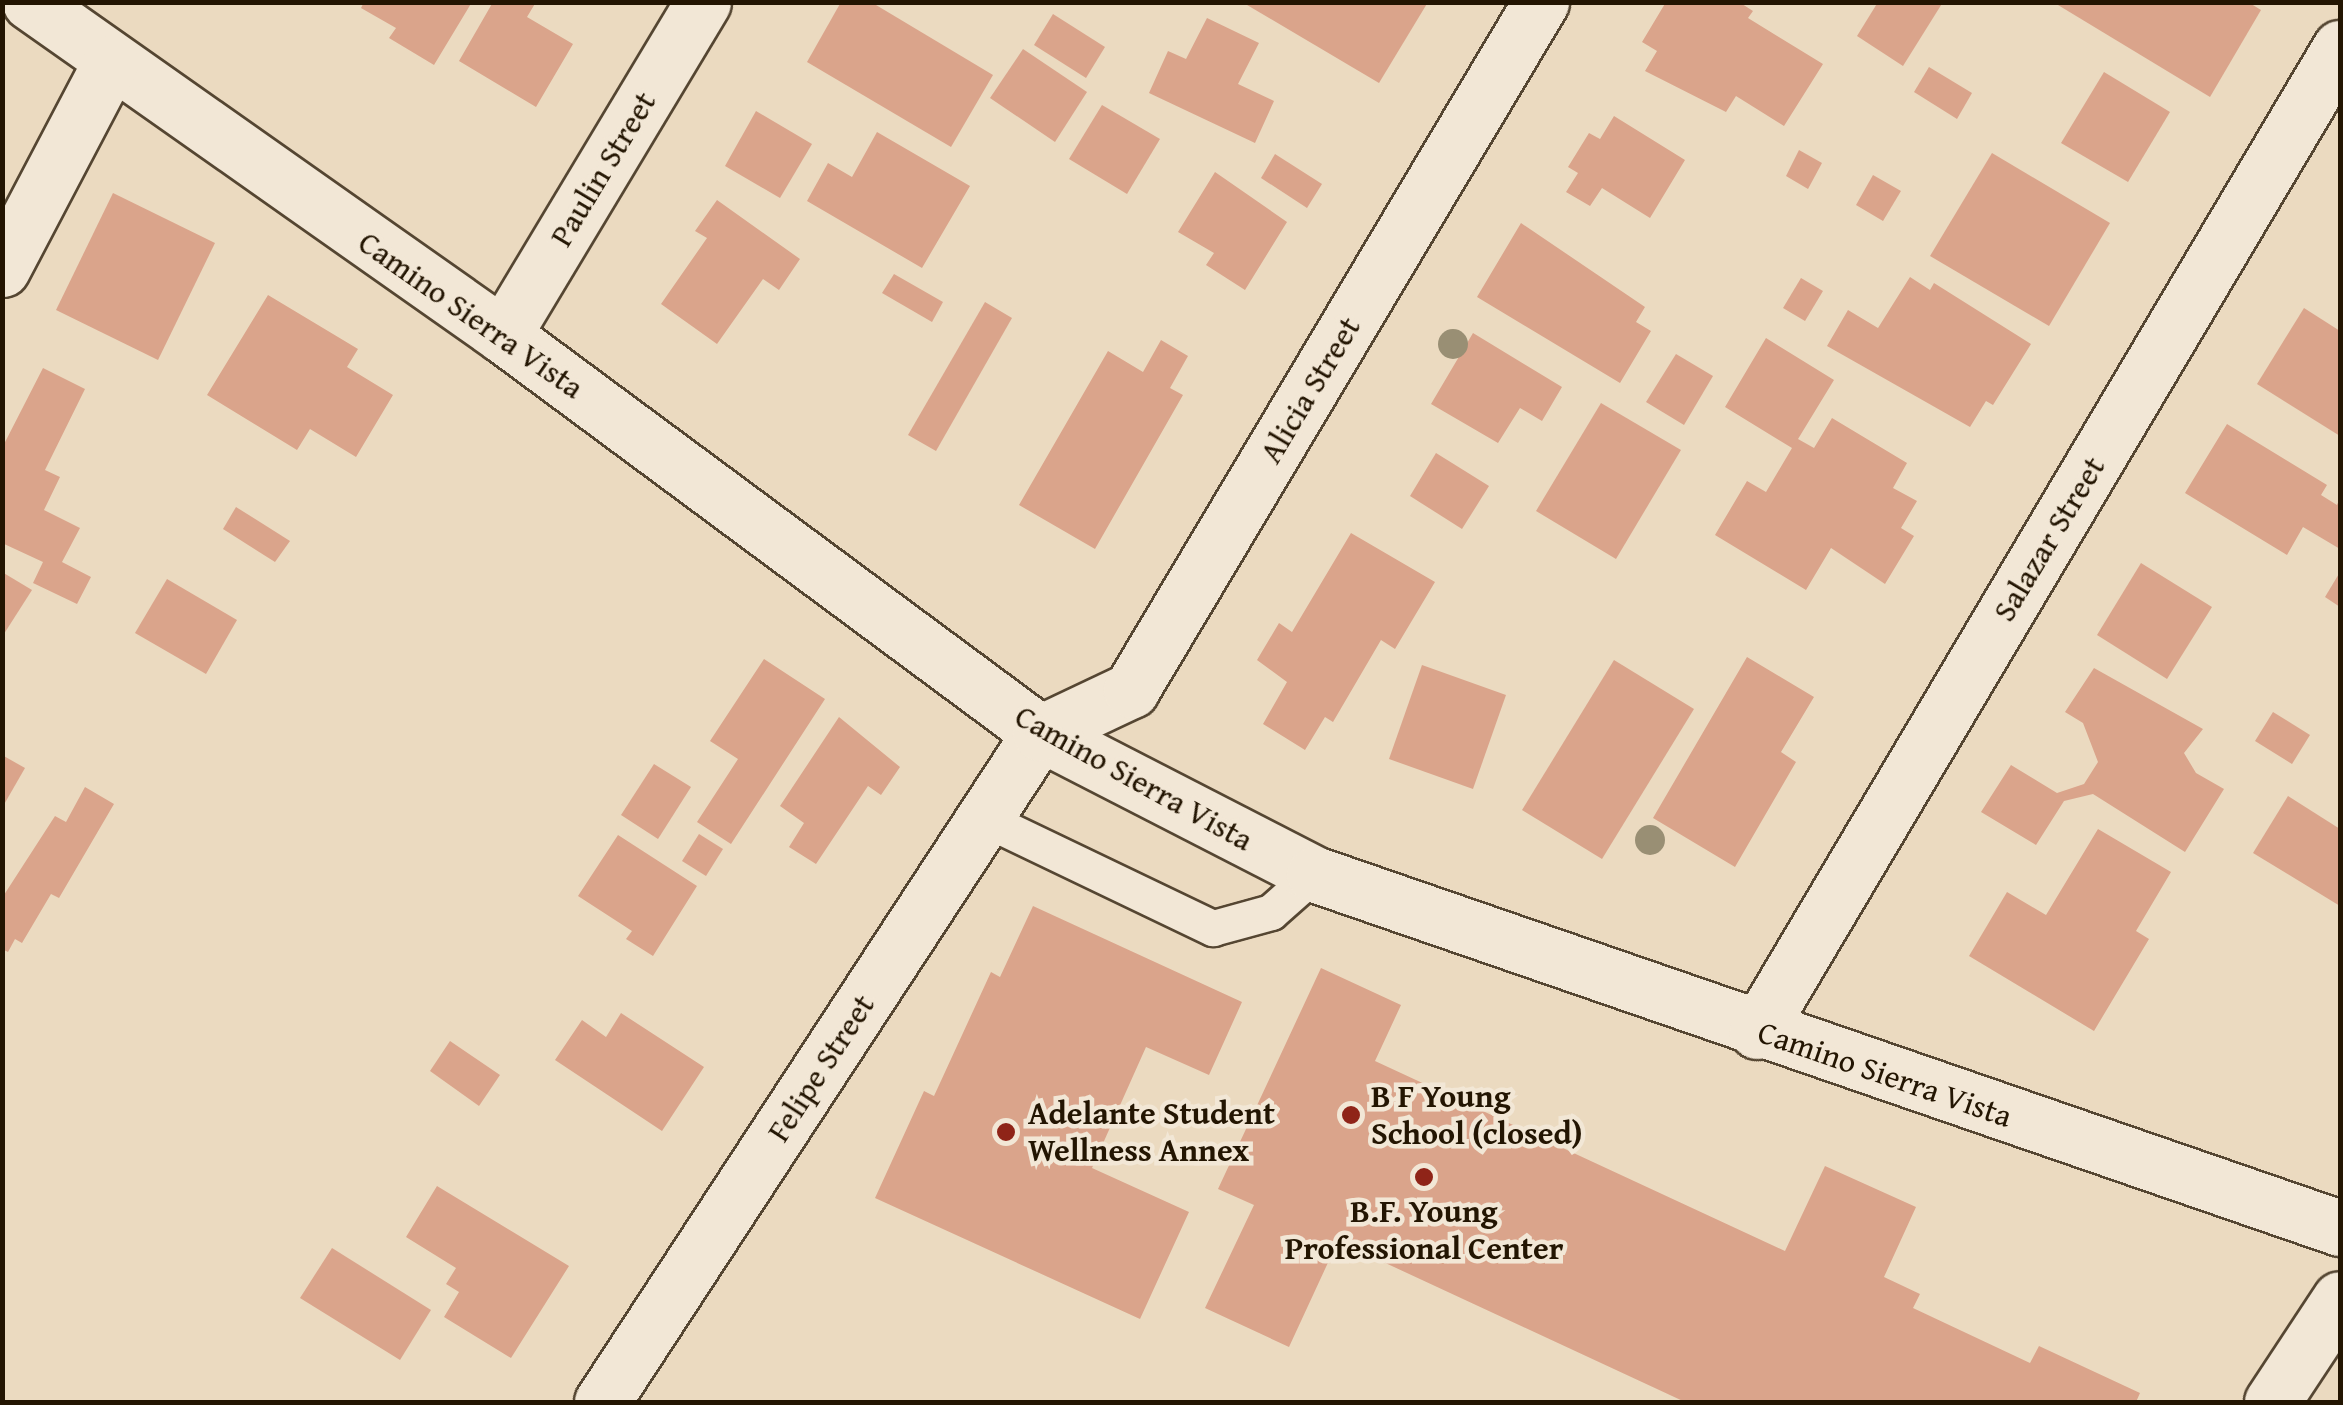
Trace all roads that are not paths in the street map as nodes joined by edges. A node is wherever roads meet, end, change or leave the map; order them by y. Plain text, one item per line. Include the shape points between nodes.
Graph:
1 (30, 2) edge
2 (703, 2) edge
3 (1541, 2) edge
4 (2340, 48) edge
5 (110, 63) junction
6 (2, 269) edge
7 (502, 334) junction
8 (1040, 733) junction
9 (983, 818) junction
10 (1314, 874) junction
11 (1757, 1031) junction
12 (2340, 1228) edge
13 (2340, 1299) edge
14 (602, 1402) edge
15 (2272, 1402) edge

1 - 5 street, Camino Sierra Vista
2 - 7 street, Paulin Street
3 - 8 street, Alicia Street via 1131,690
4 - 11 street, Salazar Street
5 - 6 street
5 - 7 street, Camino Sierra Vista
7 - 8 street, Camino Sierra Vista
8 - 9 street, Felipe Street
8 - 10 street, Camino Sierra Vista
9 - 10 lane via 1213,928 1271,912
9 - 14 street, Felipe Street
10 - 11 street, Camino Sierra Vista
11 - 12 street, Camino Sierra Vista
13 - 15 street

